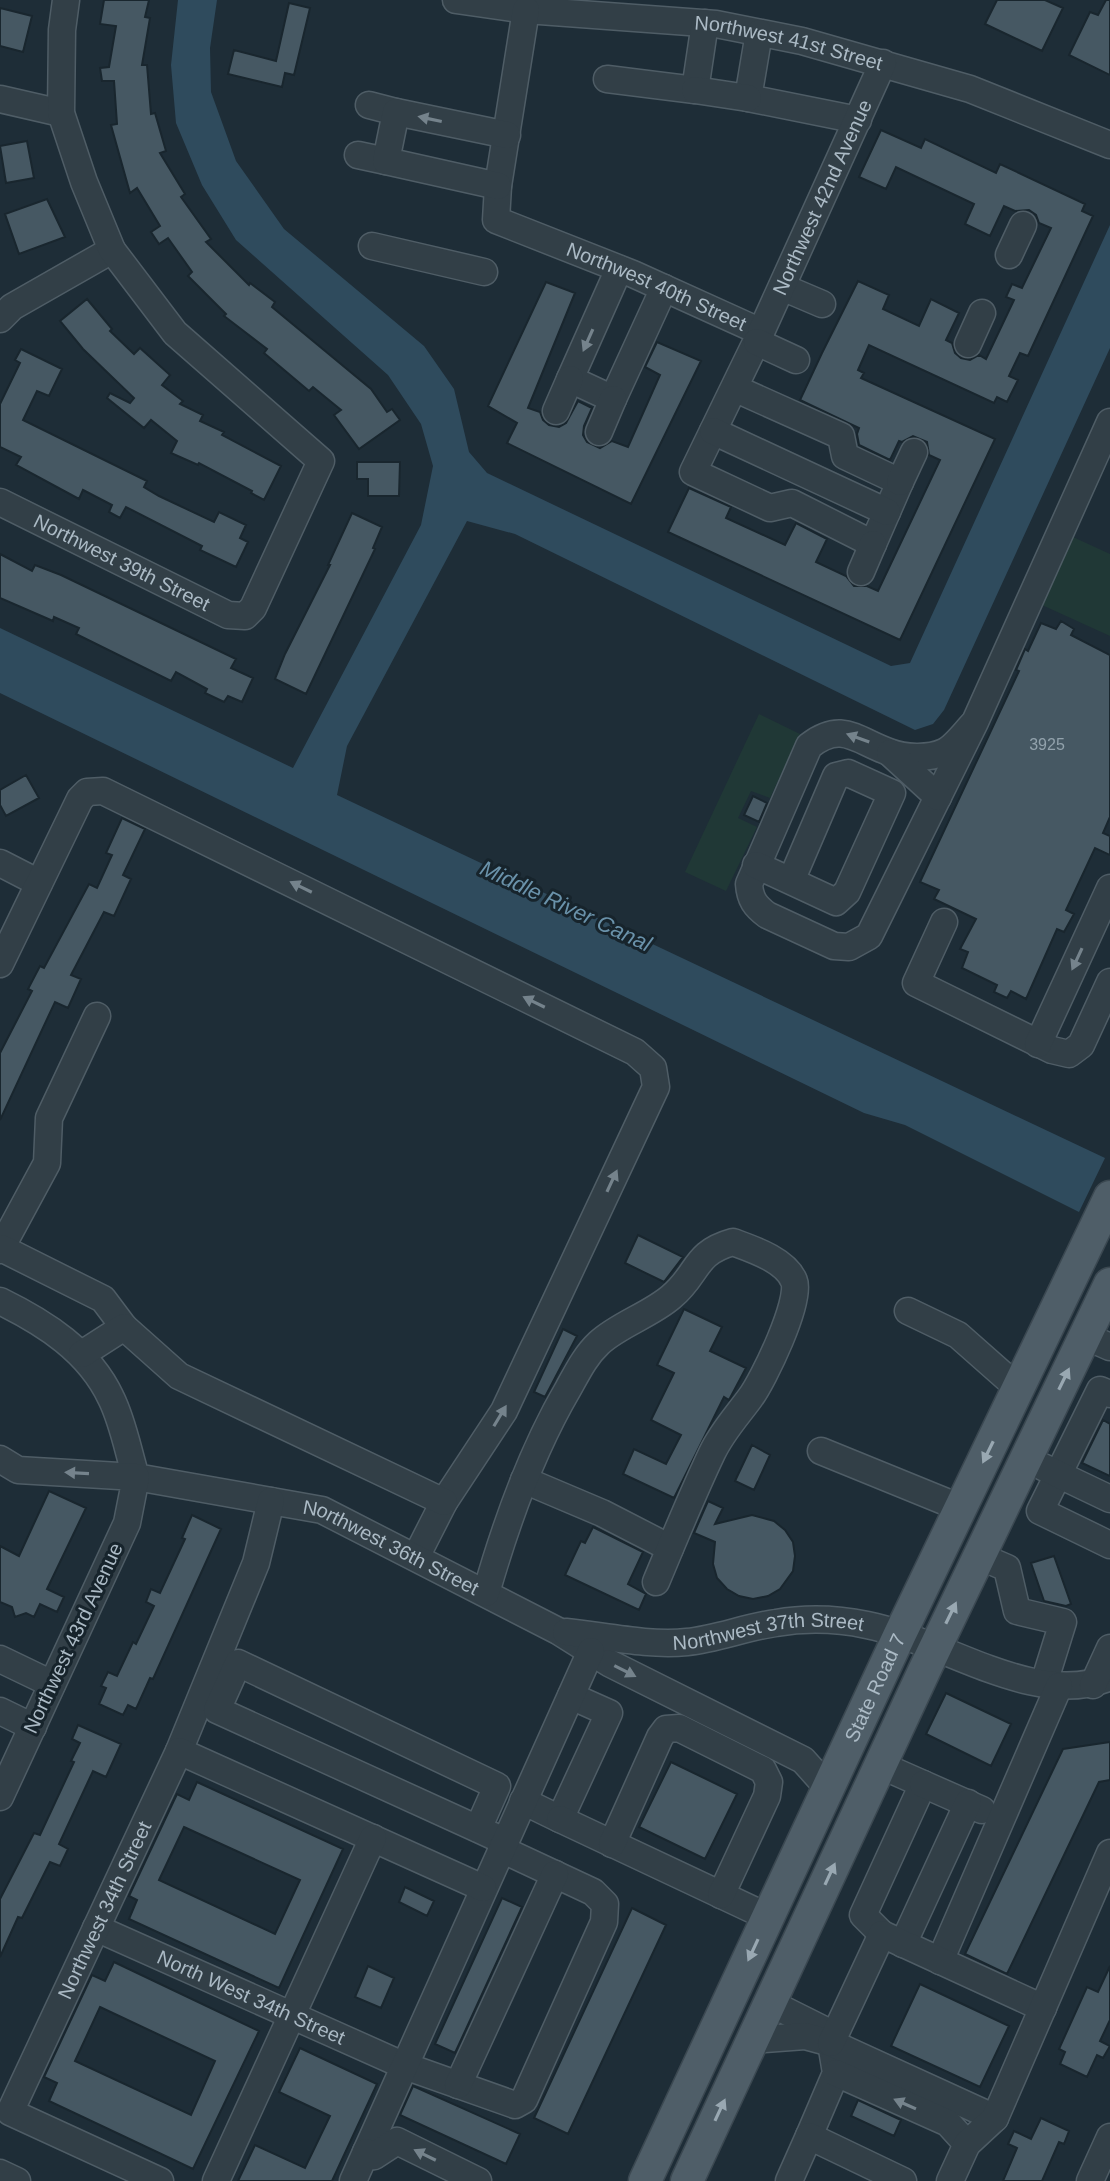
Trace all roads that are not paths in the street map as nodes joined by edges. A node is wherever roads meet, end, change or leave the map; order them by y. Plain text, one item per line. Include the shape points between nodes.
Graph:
1 (66, 0) edge
2 (456, 0) edge
3 (483, 3) edge
4 (526, 10) junction
5 (705, 23) junction
6 (759, 33) junction
7 (883, 63) junction
8 (607, 79) dead end
9 (695, 90) junction
10 (748, 98) junction
11 (0, 99) edge
12 (369, 105) dead end
13 (396, 112) junction
14 (61, 113) junction
15 (858, 120) junction
16 (507, 135) junction
17 (1110, 145) edge
18 (358, 155) dead end
19 (386, 161) junction
20 (498, 186) junction
21 (1023, 225) dead end
22 (372, 246) dead end
23 (112, 250) junction
24 (1009, 255) dead end
25 (619, 269) junction
26 (484, 272) dead end
27 (782, 287) junction
28 (664, 288) junction
29 (822, 304) dead end
30 (982, 313) dead end
31 (0, 319) edge
32 (759, 337) junction
33 (968, 344) dead end
34 (796, 360) dead end
35 (570, 379) junction
36 (734, 388) junction
37 (613, 399) junction
38 (556, 411) dead end
39 (1110, 422) edge
40 (713, 431) junction
41 (599, 432) dead end
42 (914, 452) dead end
43 (900, 482) junction
44 (0, 502) edge
45 (887, 512) junction
46 (873, 544) junction
47 (861, 572) dead end
48 (975, 722) junction
49 (890, 753) junction
50 (892, 793) junction
51 (934, 804) junction
52 (0, 863) edge
53 (756, 865) junction
54 (791, 881) junction
55 (39, 883) junction
56 (1110, 888) edge
57 (944, 922) dead end
58 (0, 964) edge
59 (1110, 982) edge
60 (97, 1016) dead end
61 (1038, 1044) junction
62 (1110, 1197) edge
63 (0, 1249) edge
64 (1108, 1295) edge
65 (0, 1301) edge
66 (908, 1311) dead end
67 (124, 1327) junction
68 (1098, 1342) edge
69 (82, 1354) junction
70 (1018, 1388) junction
71 (1110, 1394) edge
72 (821, 1451) dead end
73 (1026, 1459) junction
74 (6, 1471) edge
75 (1059, 1475) junction
76 (136, 1477) junction
77 (524, 1480) junction
78 (1110, 1499) edge
79 (271, 1501) junction
80 (444, 1502) junction
81 (961, 1508) junction
82 (1110, 1545) edge
83 (670, 1548) junction
84 (979, 1556) junction
85 (416, 1557) junction
86 (656, 1582) dead end
87 (486, 1593) junction
88 (558, 1631) junction
89 (900, 1634) junction
90 (935, 1647) junction
91 (1110, 1648) edge
92 (591, 1651) junction
93 (0, 1659) edge
94 (1102, 1681) edge
95 (52, 1684) junction
96 (1051, 1684) junction
97 (571, 1696) junction
98 (0, 1711) edge
99 (33, 1727) junction
100 (179, 1751) junction
101 (880, 1765) junction
102 (923, 1784) junction
103 (828, 1788) junction
104 (0, 1797) edge
105 (523, 1801) junction
106 (968, 1803) junction
107 (1002, 1818) junction
108 (560, 1819) junction
109 (478, 1829) junction
110 (373, 1838) junction
111 (612, 1844) junction
112 (503, 1845) junction
113 (1110, 1853) edge
114 (555, 1874) junction
115 (483, 1888) junction
116 (721, 1895) junction
117 (768, 1917) junction
118 (96, 1928) junction
119 (893, 1939) junction
120 (940, 1961) junction
121 (770, 2003) junction
122 (1043, 2008) junction
123 (291, 2017) junction
124 (753, 2040) junction
125 (831, 2043) junction
126 (405, 2066) junction
127 (836, 2073) junction
128 (458, 2085) junction
129 (5, 2115) edge
130 (995, 2118) junction
131 (809, 2136) junction
132 (1110, 2137) edge
133 (967, 2144) junction
134 (371, 2163) edge
135 (0, 2173) edge
136 (17, 2181) edge
137 (160, 2181) edge
138 (216, 2181) edge
139 (353, 2181) edge
140 (478, 2181) edge
141 (645, 2181) edge
142 (687, 2181) edge
143 (789, 2181) edge
144 (903, 2181) edge
145 (950, 2181) edge
146 (1090, 2181) edge

1 - 14 street
2 - 3 street, Northwest 41st Street
3 - 4 street, Northwest 41st Street
4 - 5 street, Northwest 41st Street
4 - 16 street
5 - 6 street, Northwest 41st Street
5 - 9 street
6 - 7 street, Northwest 41st Street
6 - 10 street
7 - 15 street, Northwest 42nd Avenue
7 - 17 street, Northwest 41st Street via 970,89
8 - 9 street
9 - 10 street
10 - 15 street
11 - 14 street
12 - 13 street
16 -> 13 street
13 - 19 street
14 - 23 street
15 - 27 street, Northwest 42nd Avenue
16 - 20 street
18 - 19 street
19 - 20 street
20 - 25 street, Northwest 40th Street via 496,220
21 - 24 street
22 - 26 street
23 - 31 street
23 - 44 street, Northwest 39th Street via 175,333 321,461 245,616 228,615
25 - 28 street, Northwest 40th Street
25 -> 35 street
27 - 29 street
27 - 32 street, Northwest 42nd Avenue
28 - 32 street, Northwest 40th Street
28 - 37 street
30 - 33 street
32 - 34 street
32 - 36 street, Northwest 40th Street
35 - 37 street
35 - 38 street
36 - 40 street, Northwest 40th Street
36 - 43 street via 841,436 845,456
37 - 41 street
39 - 48 street
40 - 45 street
40 - 46 street, Northwest 40th Street via 693,472 770,508 792,503
42 - 43 street
43 - 45 street
45 - 46 street
46 - 47 street
48 - 49 street via 946,752 923,757
48 - 51 street
49 - 51 street
49 -> 53 street via 841,733 821,736 809,746
50 - 51 street
50 - 54 street via 847,892 836,902
50 - 54 street via 848,773 836,776
51 - 53 street via 869,936 849,947 834,946 757,907 749,884
52 - 55 street
53 - 54 street
55 - 58 street
80 -> 55 street via 504,1411 656,1087 653,1068 635,1052 108,792 87,792 80,799
56 -> 61 street
57 - 61 street via 916,983
59 - 61 street via 1081,1045 1069,1054
60 - 63 street via 49,1118 47,1163
62 - 70 main road, State Road 7
63 - 67 street via 103,1299
64 - 68 main road, State Road 7
65 - 69 street via 42,1322
66 - 70 street via 958,1335
67 - 69 street
67 - 80 street via 179,1376
73 -> 68 main road, State Road 7
69 - 76 street via 111,1398
70 -> 81 main road, State Road 7
71 - 75 street via 1100,1390
72 - 81 street
73 - 75 street
73 - 84 main road, State Road 7
76 -> 74 street, Northwest 36th Street
75 - 78 street
75 - 82 street via 1040,1511
76 - 79 street, Northwest 36th Street
76 - 95 street, Northwest 43rd Avenue via 127,1523
77 - 83 street
77 - 83 street via 547,1424 583,1361 601,1341 673,1296 709,1252 733,1242 755,1250 794,1279 796,1295 752,1397 725,1428
77 - 87 street
79 - 85 street, Northwest 36th Street via 322,1510
79 - 100 street, Northwest 34th Street via 256,1563
80 - 85 street
81 - 89 main road, State Road 7
83 - 86 street
90 -> 84 main road, State Road 7
84 - 96 street via 1007,1568 1017,1611 1063,1622
85 - 87 street, Northwest 36th Street
87 - 88 street, Northwest 36th Street
88 - 89 street, Northwest 37th Street via 685,1642 775,1623 836,1621
88 - 92 street, Northwest 36th Street
89 - 90 street, Northwest 37th Street
89 - 103 main road, State Road 7
90 - 96 street, Northwest 37th Street via 991,1670
90 - 101 main road, State Road 7
91 - 94 street
92 - 97 street
92 -> 103 street, Northwest 36th Street via 803,1760
93 - 95 street
94 - 96 street, Northwest 37th Street
95 - 99 street, Northwest 43rd Avenue
96 - 107 street
97 - 105 street
97 - 108 street via 609,1713
98 - 99 street
99 - 104 street, Northwest 43rd Avenue
100 - 110 street
100 - 118 street, Northwest 34th Street
101 - 102 street
121 -> 101 main road, State Road 7
102 - 106 street
102 - 119 street via 863,1915
103 - 117 main road, State Road 7
105 - 108 street
105 - 112 street
106 - 107 street
106 - 119 street
107 - 120 street
108 - 111 street
109 - 109 street via 217,1710 238,1663 497,1786
109 - 112 street
110 - 115 street
110 - 123 street
111 - 116 street
111 - 116 street via 660,1737 666,1729 679,1728 763,1770 769,1782
112 - 114 street
112 - 115 street
113 - 122 street
114 - 128 street
114 - 128 street via 593,1892 605,1904 604,1922 524,2100 515,2105
115 - 126 street
116 - 117 street
117 -> 141 main road, State Road 7
118 - 123 street, North West 34th Street
118 - 129 street, Northwest 34th Street
119 - 120 street
119 - 125 street
120 - 122 street
121 - 124 main road, State Road 7
121 - 125 street via 824,2030
122 - 130 street
123 - 126 street, North West 34th Street
123 - 138 street
124 - 125 street via 805,2036
142 -> 124 main road, State Road 7
125 - 127 street
125 - 130 street
126 - 128 street
126 - 134 street
127 - 131 street
133 -> 127 street via 948,2123
129 - 137 street, Northwest 34th Street
130 - 133 street
131 - 143 street
131 - 144 street
132 - 146 street
133 - 145 street
134 - 139 street
140 -> 134 street via 397,2141
135 - 136 street

